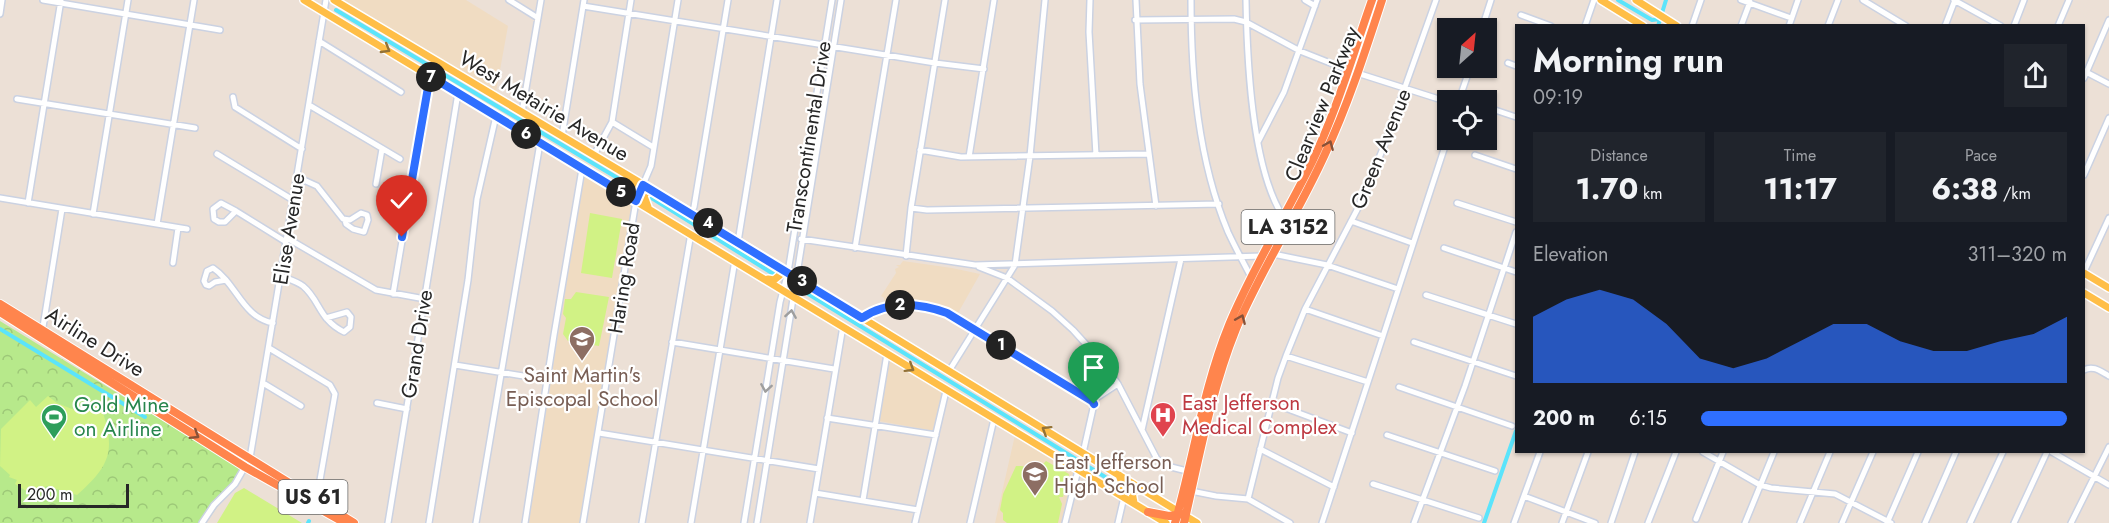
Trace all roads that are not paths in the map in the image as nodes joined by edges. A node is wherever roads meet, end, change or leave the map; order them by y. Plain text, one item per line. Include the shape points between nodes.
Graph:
1 (2, 0) edge
2 (44, 0) edge
3 (128, 0) edge
4 (194, 0) edge
5 (304, 0) edge
6 (317, 0) edge
7 (327, 0) edge
8 (334, 0) edge
9 (509, 0) edge
10 (541, 0) edge
11 (631, 0) edge
12 (678, 0) edge
13 (728, 0) edge
14 (777, 0) edge
15 (832, 0) edge
16 (841, 0) edge
17 (896, 0) edge
18 (945, 0) edge
19 (994, 0) edge
20 (1045, 0) edge
21 (1090, 0) edge
22 (1136, 0) edge
23 (1191, 0) edge
24 (1246, 0) edge
25 (1305, 0) edge
26 (1372, 0) edge
27 (1382, 0) edge
28 (1436, 0) edge
29 (1491, 0) edge
30 (1594, 0) edge
31 (1600, 0) edge
32 (1636, 0) edge
33 (1701, 0) edge
34 (1741, 0) edge
35 (1798, 0) edge
36 (1838, 0) edge
37 (1863, 0) edge
38 (1954, 0) edge
39 (2024, 0) edge
40 (2069, 0) edge
41 (61, 1) edge
42 (1750, 2) edge
43 (584, 3) edge
44 (1316, 3) edge
45 (350, 10) junction
46 (324, 12) junction
47 (0, 14) edge
48 (125, 14) junction
49 (629, 14) junction
50 (1521, 15) dead end
51 (538, 18) junction
52 (1191, 18) junction
53 (1485, 18) edge
54 (1791, 18) junction
55 (336, 19) junction
56 (1136, 20) junction
57 (2109, 20) edge
58 (674, 22) junction
59 (1246, 22) junction
60 (1546, 24) edge
61 (1586, 24) edge
62 (1640, 24) edge
63 (1674, 24) edge
64 (1693, 24) edge
65 (1742, 24) edge
66 (1790, 24) edge
67 (1829, 24) edge
68 (1903, 24) edge
69 (1946, 24) edge
70 (1997, 24) edge
71 (2015, 24) edge
72 (2059, 24) edge
73 (189, 25) junction
74 (220, 30) dead end
75 (723, 30) junction
76 (771, 38) junction
77 (319, 41) junction
78 (824, 45) junction
79 (833, 47) junction
80 (1300, 51) junction
81 (886, 56) junction
82 (935, 63) junction
83 (1508, 63) dead end
84 (1515, 66) edge
85 (984, 69) junction
86 (1352, 71) junction
87 (2085, 72) edge
88 (2085, 74) edge
89 (430, 76) junction
90 (2109, 84) edge
91 (1406, 88) junction
92 (401, 92) dead end
93 (458, 93) junction
94 (233, 97) dead end
95 (1437, 98) edge
96 (17, 99) dead end
97 (44, 103) junction
98 (309, 105) junction
99 (1497, 111) edge
100 (522, 112) junction
101 (108, 113) junction
102 (496, 116) junction
103 (1515, 117) edge
104 (2109, 118) edge
105 (612, 122) junction
106 (173, 124) junction
107 (195, 128) dead end
108 (562, 136) junction
109 (1258, 142) junction
110 (540, 143) junction
111 (653, 147) junction
112 (302, 149) junction
113 (382, 149) junction
114 (920, 150) junction
115 (1444, 150) edge
116 (217, 154) dead end
117 (1149, 154) junction
118 (594, 155) junction
119 (1096, 155) junction
120 (1475, 155) dead end
121 (1030, 156) junction
122 (969, 157) junction
123 (400, 159) dead end
124 (582, 169) junction
125 (1515, 169) edge
126 (2085, 173) edge
127 (297, 177) junction
128 (633, 179) junction
129 (376, 184) dead end
130 (643, 185) junction
131 (616, 189) junction
132 (657, 193) junction
133 (0, 198) edge
134 (293, 200) junction
135 (636, 201) junction
136 (28, 203) junction
137 (1457, 203) dead end
138 (1219, 204) junction
139 (1156, 206) junction
140 (1024, 207) junction
141 (911, 208) junction
142 (62, 209) junction
143 (650, 209) junction
144 (236, 211) junction
145 (691, 213) junction
146 (93, 214) junction
147 (2109, 218) edge
148 (345, 220) dead end
149 (1282, 221) junction
150 (1351, 221) junction
151 (1515, 222) edge
152 (157, 224) junction
153 (178, 228) junction
154 (187, 229) dead end
155 (691, 234) junction
156 (1515, 234) edge
157 (793, 238) junction
158 (802, 239) junction
159 (287, 240) junction
160 (738, 242) junction
161 (1412, 243) junction
162 (855, 248) junction
163 (1444, 248) dead end
164 (1273, 254) junction
165 (1240, 255) junction
166 (906, 256) junction
167 (1262, 256) junction
168 (1181, 259) junction
169 (735, 260) junction
170 (173, 263) dead end
171 (774, 264) junction
172 (1015, 264) junction
173 (975, 265) junction
174 (1327, 265) junction
175 (1504, 268) junction
176 (2085, 271) edge
177 (788, 272) junction
178 (1515, 272) edge
179 (2085, 274) edge
180 (281, 276) junction
181 (1251, 277) junction
182 (797, 278) junction
183 (1007, 278) junction
184 (766, 279) junction
185 (226, 280) dead end
186 (1257, 284) junction
187 (2109, 288) edge
188 (783, 289) junction
189 (1398, 289) junction
190 (816, 290) junction
191 (393, 294) junction
192 (2085, 294) edge
193 (1426, 295) dead end
194 (794, 296) junction
195 (425, 299) junction
196 (803, 302) junction
197 (0, 304) edge
198 (2109, 308) edge
199 (1305, 309) junction
200 (0, 312) edge
201 (1488, 314) junction
202 (326, 318) junction
203 (862, 318) junction
204 (273, 323) junction
205 (1515, 324) edge
206 (843, 326) junction
207 (975, 329) junction
208 (41, 334) junction
209 (1383, 336) junction
210 (672, 342) junction
211 (1413, 342) dead end
212 (269, 348) junction
213 (719, 351) junction
214 (887, 354) junction
215 (1286, 356) junction
216 (771, 359) junction
217 (784, 361) junction
218 (1473, 361) junction
219 (455, 365) junction
220 (834, 369) junction
221 (2085, 370) edge
222 (949, 371) junction
223 (501, 374) junction
224 (1515, 376) edge
225 (2109, 376) edge
226 (548, 380) junction
227 (1368, 382) junction
228 (263, 383) junction
229 (1118, 384) junction
230 (1399, 387) dead end
231 (946, 391) junction
232 (1092, 401) junction
233 (377, 403) dead end
234 (1272, 403) junction
235 (301, 406) dead end
236 (1457, 408) junction
237 (162, 409) junction
238 (407, 409) junction
239 (827, 418) junction
240 (994, 419) junction
241 (875, 425) junction
242 (1512, 426) dead end
243 (1143, 430) junction
244 (1352, 432) junction
245 (599, 433) junction
246 (936, 435) junction
247 (1387, 435) dead end
248 (655, 442) junction
249 (2109, 447) edge
250 (1260, 449) junction
251 (703, 450) junction
252 (1083, 453) junction
253 (1440, 453) junction
254 (1540, 453) edge
255 (1588, 453) edge
256 (1635, 453) edge
257 (1676, 453) edge
258 (1705, 453) edge
259 (1723, 453) edge
260 (1774, 453) edge
261 (1830, 453) edge
262 (1873, 453) edge
263 (1918, 453) edge
264 (1956, 453) edge
265 (2003, 453) edge
266 (2047, 453) edge
267 (2054, 453) edge
268 (1191, 455) junction
269 (250, 458) junction
270 (754, 459) junction
271 (768, 461) junction
272 (1719, 462) junction
273 (245, 467) junction
274 (819, 469) junction
275 (1078, 470) junction
276 (1187, 471) junction
277 (1495, 471) dead end
278 (1119, 475) junction
279 (2095, 476) junction
280 (1195, 477) junction
281 (1373, 484) dead end
282 (2109, 484) edge
283 (1760, 485) junction
284 (1334, 487) junction
285 (1142, 489) junction
286 (1112, 490) junction
287 (1191, 491) junction
288 (1814, 491) junction
289 (815, 493) junction
290 (1524, 496) junction
291 (1124, 497) junction
292 (1248, 499) junction
293 (863, 500) junction
294 (1423, 500) junction
295 (1852, 501) junction
296 (316, 503) junction
297 (1134, 503) junction
298 (918, 510) junction
299 (1148, 512) junction
300 (1566, 512) junction
301 (1180, 517) edge
302 (1479, 518) dead end
303 (1696, 519) dead end
304 (1888, 522) edge
305 (202, 523) edge
306 (345, 523) edge
307 (354, 523) edge
308 (388, 523) edge
309 (429, 523) edge
310 (476, 523) edge
311 (525, 523) edge
312 (583, 523) edge
313 (642, 523) edge
314 (691, 523) edge
315 (744, 523) edge
316 (757, 523) edge
317 (810, 523) edge
318 (915, 523) edge
319 (970, 523) edge
320 (1065, 523) edge
321 (1118, 523) edge
322 (1166, 523) edge
323 (1197, 523) edge
324 (1290, 523) edge
325 (1322, 523) edge
326 (1414, 523) edge
327 (1514, 523) edge
328 (1562, 523) edge
329 (1595, 523) edge
330 (1611, 523) edge
331 (1648, 523) edge
332 (1744, 523) edge
333 (1800, 523) edge
334 (1842, 523) edge
335 (1924, 523) edge
336 (1970, 523) edge
337 (2014, 523) edge
338 (2071, 523) edge

1 - 47 street
2 - 41 street
3 - 48 street
4 - 73 street
5 - 6 main road
5 - 46 main road, West Metairie Avenue
7 - 46 street, Elise Avenue
8 - 45 main road, West Metairie Avenue
9 - 51 street
10 - 51 street
11 - 49 street
12 - 58 street, Haring Road
13 - 75 street
14 - 76 street
15 - 78 street, Transcontinental Drive
16 - 79 street, Transcontinental Drive
17 - 81 street
18 - 82 street
19 - 85 street
20 - 121 street
21 - 119 street
22 - 56 street
23 - 52 street
24 - 59 street
25 - 44 street
26 - 86 highway, Clearview Parkway / LA 3152
27 - 86 highway, Clearview Parkway / LA 3152
28 - 91 street, Green Avenue
29 - 53 street
30 - 61 street
31 - 62 main road
32 - 63 main road
33 - 64 street
34 - 42 street
35 - 54 street
36 - 67 street
37 - 68 street
38 - 69 street
38 - 70 street
39 - 71 street
40 - 72 street
41 - 48 street
41 - 97 street
42 - 54 street
42 - 65 street
43 - 49 street
43 - 108 street
44 - 80 street
45 - 55 main road via 335,5 331,12
45 - 100 main road, West Metairie Avenue
46 - 55 main road, West Metairie Avenue
46 - 77 street, Elise Avenue
48 - 73 street
48 - 101 street
49 - 58 street
49 - 105 street
50 - 60 street
51 - 100 street
52 - 56 street
52 - 59 street
52 - 138 street via 1197,102 1208,171
54 - 66 street
55 -> 89 main road, West Metairie Avenue
56 - 117 street
57 - 87 street
58 - 75 street
58 - 111 street, Haring Road
59 - 80 street
59 - 109 street
73 - 74 street
73 - 106 street
75 - 76 street
75 - 145 street
76 - 78 street
76 - 160 street
77 - 92 street
77 - 98 street, Elise Avenue
78 - 79 street
78 - 157 street, Transcontinental Drive
79 - 81 street
79 - 158 street, Transcontinental Drive
80 - 86 street
80 - 109 street
81 - 82 street
81 - 162 street
82 - 85 street
82 - 114 street
83 - 84 street
85 - 122 street
86 - 91 street
86 - 149 highway, Clearview Parkway / LA 3152
164 -> 86 highway, Clearview Parkway / LA 3152 via 1325,154 1351,89 1348,85
88 - 90 street
89 - 93 main road, West Metairie Avenue
89 - 191 street
91 - 95 street
91 - 150 street, Green Avenue
93 - 102 main road, West Metairie Avenue
93 - 195 street, Grand Drive
94 - 112 street via 235,108
96 - 97 street
97 - 101 street
97 - 136 street
98 - 112 street, Elise Avenue
98 - 113 street
99 - 103 street
100 - 108 main road, West Metairie Avenue
101 - 106 street
101 - 146 street
102 - 110 main road, West Metairie Avenue
102 - 219 street via 477,199
104 - 126 street
105 - 111 street
105 - 118 street
106 - 107 street
106 - 152 street
108 - 118 main road, West Metairie Avenue
109 - 149 street
110 - 124 main road, West Metairie Avenue
110 - 223 street
111 - 130 street, Haring Road
112 - 127 street, Elise Avenue
113 - 123 street
113 - 129 street
114 - 122 street
114 - 141 street
115 - 161 street
116 - 134 street
117 - 119 street
117 - 139 street
118 - 128 main road, West Metairie Avenue
119 - 121 street
120 - 125 street
121 - 122 street
121 - 140 street
124 - 131 main road, West Metairie Avenue
124 - 226 street
127 - 134 street, Elise Avenue
127 - 148 street via 317,186
128 - 130 main road, West Metairie Avenue
128 - 131 main road via 637,183 635,190
130 - 132 main road, West Metairie Avenue
130 - 135 street, Haring Road
131 - 135 main road, West Metairie Avenue
132 - 143 main road via 650,191 644,196
132 - 145 main road, West Metairie Avenue
133 - 136 street
134 - 159 street, Elise Avenue
135 - 143 main road, West Metairie Avenue
135 - 245 street, Haring Road
136 - 142 street
137 - 151 street
138 - 139 street
138 - 165 street
139 - 140 street
140 - 141 street
140 - 172 street
141 - 166 street
142 - 146 street
142 - 208 street
143 - 155 main road, West Metairie Avenue
144 - 144 street via 221,203 213,209 214,219 225,222
144 - 159 street
145 - 160 main road, West Metairie Avenue
146 - 152 street
147 - 176 street
149 - 164 highway via 1270,251
149 - 167 highway, Clearview Parkway / LA 3152
150 - 161 street
150 - 174 street, Green Avenue
152 - 153 street
153 - 154 street
153 - 170 street
155 - 169 main road, West Metairie Avenue
155 - 210 street
156 - 175 street
157 - 158 street
157 - 177 street, Transcontinental Drive
158 - 162 street
158 - 182 street, Transcontinental Drive
159 - 180 street, Elise Avenue
159 - 191 street via 376,290
160 - 171 main road, West Metairie Avenue
161 - 189 street
162 - 166 street
163 - 175 street
164 - 174 street
164 - 186 highway, Clearview Parkway / LA 3152
165 - 167 street
165 - 168 street
165 - 181 street
166 - 173 street
167 - 181 highway, Clearview Parkway / LA 3152
167 - 186 highway via 1265,261
168 - 172 street
168 - 243 street
169 - 184 main road, West Metairie Avenue
169 - 213 street
171 - 177 main road, West Metairie Avenue
171 - 184 main road via 780,275 774,280
172 - 173 street
172 - 183 street
173 - 183 street
174 - 189 street
174 - 199 street, Green Avenue
175 - 178 street
175 - 201 street
177 - 182 main road, West Metairie Avenue
177 - 188 street, Transcontinental Drive
179 - 187 main road
180 - 202 street via 304,287
180 - 204 street, Elise Avenue
181 - 268 highway, Clearview Parkway / LA 3152 via 1217,356
182 - 190 main road, West Metairie Avenue
182 - 194 street, Transcontinental Drive
183 - 207 street
183 - 229 street via 1073,330
184 - 188 main road, West Metairie Avenue
185 - 204 street via 248,310
280 -> 186 highway, Clearview Parkway / LA 3152 via 1218,381
188 - 194 main road, West Metairie Avenue
188 - 216 street, Transcontinental Drive
189 - 209 street
190 - 196 main road via 801,289
190 - 203 main road, West Metairie Avenue
191 - 195 street
192 - 198 main road
193 - 201 street
194 - 196 main road, West Metairie Avenue
217 -> 194 street, Transcontinental Drive
195 - 238 street, Grand Drive
196 - 206 main road, West Metairie Avenue
197 - 208 highway, Airline Drive / US 61
199 - 209 street
199 - 215 street, Green Avenue
200 - 208 highway, Airline Drive / US 61
201 - 205 street
201 - 218 street
202 - 202 street via 347,312 350,327 344,332
203 - 207 street via 882,308 909,305 947,313
203 - 222 main road, West Metairie Avenue
204 - 212 street, Elise Avenue
206 - 214 main road, West Metairie Avenue
206 - 220 street
207 - 222 street
207 - 232 street
208 - 237 highway, Airline Drive / US 61
209 - 227 street
210 - 213 street
210 - 248 street
211 - 218 street
212 - 228 street, Elise Avenue
212 - 296 street via 330,385 335,394
213 - 216 street
213 - 251 street
214 -> 231 main road, West Metairie Avenue
214 - 241 street
215 - 227 street
215 - 234 street, Green Avenue
216 - 217 street
216 -> 270 street, Transcontinental Drive
217 - 220 street
217 - 271 street, Transcontinental Drive
218 - 224 street
218 - 236 street
219 - 223 street
219 - 309 street
220 - 239 street
221 - 225 street via 2097,368
252 -> 222 main road, West Metairie Avenue
223 - 226 street
223 - 310 street
226 - 311 street
227 - 244 street
228 - 235 street
228 - 269 street, Elise Avenue
229 - 232 street
229 - 243 street
230 - 236 street
231 - 240 main road, West Metairie Avenue
231 - 246 street
232 - 252 street
233 - 238 street
234 - 244 street
234 - 250 street, Green Avenue
236 - 242 street
236 - 253 street
237 - 269 highway, Airline Drive / US 61
237 -> 273 highway, Airline Drive / US 61
238 - 308 street, Grand Drive
239 - 241 street
239 - 274 street
240 - 275 main road, West Metairie Avenue
240 - 319 street
241 - 246 street
241 - 293 street
243 - 276 street via 1157,459
244 - 284 street
245 - 248 street
245 - 312 street, Haring Road
246 - 298 street
247 - 253 street
248 - 251 street
248 - 313 street
249 - 279 street
250 - 284 street
250 - 292 street, Green Avenue
251 - 270 street
251 - 314 street
252 - 278 main road, West Metairie Avenue
253 - 277 street
253 - 294 street
254 - 290 street
255 - 300 street
256 - 330 street
257 - 331 street
258 - 272 street
259 - 272 street
260 - 283 street
261 - 288 street
262 - 295 street
263 - 304 street
264 - 335 street
265 - 336 street
266 - 337 street
267 - 279 street
268 - 276 highway, Clearview Parkway / LA 3152
268 - 280 highway via 1195,460
269 - 273 street, Elise Avenue
269 - 296 highway, Airline Drive / US 61
270 - 271 street
270 - 315 street, Transcontinental Drive
271 - 274 street
271 - 316 street, Transcontinental Drive
272 - 283 street
272 - 303 street
273 - 296 highway, Airline Drive / US 61
273 - 305 street, Elise Avenue
274 - 289 street
275 - 286 main road, West Metairie Avenue
275 - 320 street
276 - 301 highway, Clearview Parkway / LA 3152
278 - 285 main road, West Metairie Avenue
278 - 286 main road via 1123,486
279 - 282 street
279 - 338 street
280 - 287 highway, Clearview Parkway / LA 3152
281 - 294 street
283 - 288 street
283 - 332 street
284 - 325 street
285 - 297 main road via 1132,492
285 - 301 main road, West Metairie Avenue
286 - 291 main road, West Metairie Avenue
287 - 292 street
287 - 301 highway, Clearview Parkway / LA 3152 via 1188,506
288 - 295 street
288 - 333 street
289 - 293 street
289 - 317 street
290 - 300 street
290 - 327 street
291 - 297 main road, West Metairie Avenue
291 - 321 street
292 - 324 street
293 - 298 street
294 - 302 street
294 - 326 street
295 - 304 street
295 - 334 street
296 - 306 highway, Airline Drive / US 61
296 - 307 highway, Airline Drive / US 61
297 - 299 main road, West Metairie Avenue
298 - 318 street
299 - 301 highway
299 - 322 main road, West Metairie Avenue
300 - 328 street
300 - 329 street
301 - 323 main road, West Metairie Avenue

